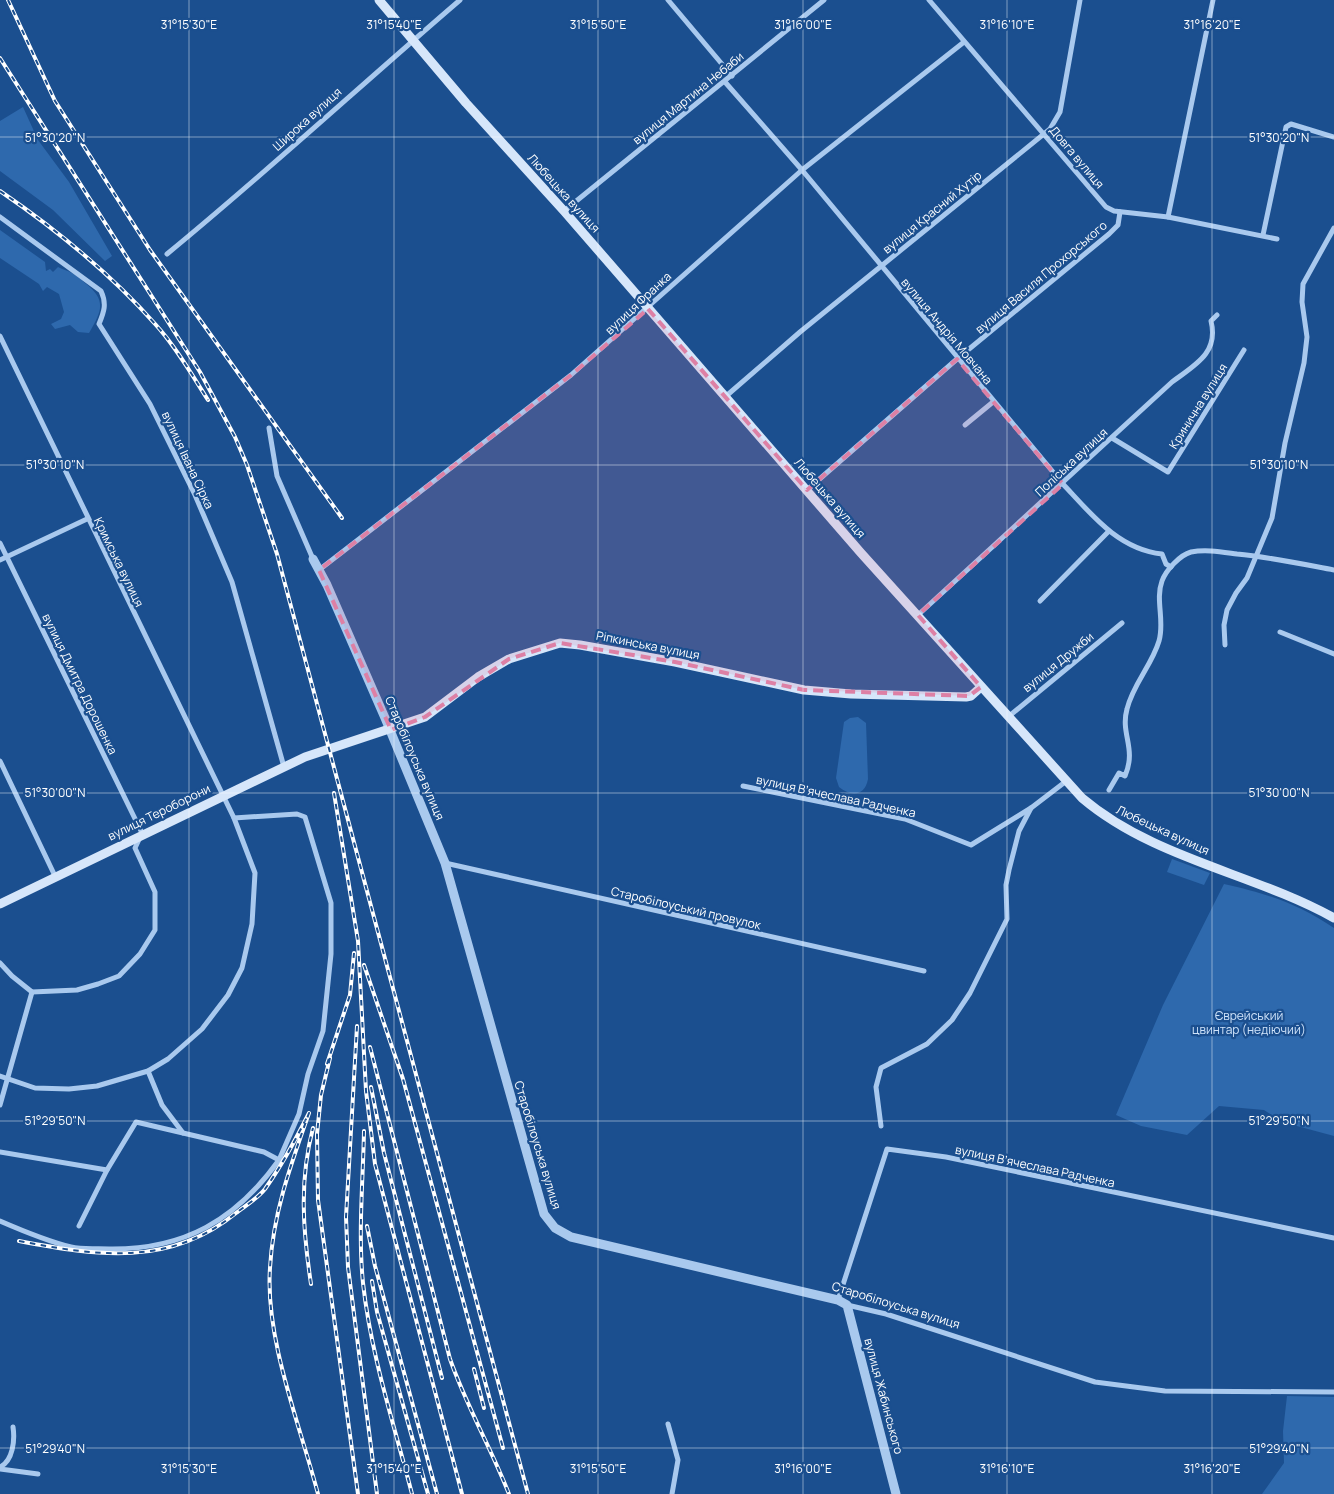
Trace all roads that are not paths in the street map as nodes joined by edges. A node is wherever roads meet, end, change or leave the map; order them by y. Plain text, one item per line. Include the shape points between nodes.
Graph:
1 (379, 0) edge
2 (460, 0) edge
3 (668, 0) edge
4 (824, 0) edge
5 (929, 0) edge
6 (1080, 0) edge
7 (1213, 0) edge
8 (412, 40) junction
9 (964, 42) junction
10 (732, 76) junction
11 (725, 82) junction
12 (1045, 134) junction
13 (1334, 137) edge
14 (802, 170) junction
15 (564, 211) junction
16 (1120, 212) junction
17 (0, 217) edge
18 (1168, 217) junction
19 (1334, 228) edge
20 (1263, 235) junction
21 (1277, 239) dead end
22 (167, 254) dead end
23 (880, 266) junction
24 (648, 309) junction
25 (1217, 315) dead end
26 (0, 336) edge
27 (1244, 350) dead end
28 (957, 359) junction
29 (724, 398) junction
30 (994, 402) junction
31 (965, 426) dead end
32 (269, 428) dead end
33 (1112, 438) junction
34 (1063, 484) junction
35 (807, 490) junction
36 (87, 519) junction
37 (1108, 532) junction
38 (0, 543) edge
39 (1257, 556) junction
40 (7, 557) junction
41 (313, 559) joint
42 (0, 560) edge
43 (1168, 566) junction
44 (319, 570) junction
45 (1334, 570) edge
46 (1040, 601) dead end
47 (918, 615) junction
48 (1122, 623) dead end
49 (1280, 632) dead end
50 (1225, 645) dead end
51 (1334, 654) edge
52 (981, 687) junction
53 (1008, 717) junction
54 (390, 730) junction
55 (331, 747) joint
56 (0, 761) edge
57 (284, 767) junction
58 (1065, 782) junction
59 (743, 786) dead end
60 (1109, 790) dead end
61 (223, 795) junction
62 (1031, 808) junction
63 (234, 818) junction
64 (142, 833) junction
65 (445, 863) junction
66 (55, 876) junction
67 (0, 904) edge
68 (1334, 918) edge
69 (0, 963) edge
70 (924, 971) dead end
71 (32, 992) junction
72 (148, 1071) junction
73 (0, 1076) edge
74 (8, 1080) junction
75 (0, 1105) edge
76 (881, 1126) dead end
77 (183, 1133) junction
78 (0, 1152) edge
79 (279, 1160) junction
80 (107, 1170) junction
81 (0, 1221) edge
82 (79, 1226) dead end
83 (1334, 1238) edge
84 (838, 1300) junction
85 (847, 1305) junction
86 (1334, 1392) edge
87 (668, 1424) dead end
88 (13, 1427) dead end
89 (0, 1468) edge
90 (38, 1474) dead end
91 (672, 1494) edge
92 (896, 1494) edge

1 - 8 main road, Любецька вулиця
2 - 8 street, Широка вулиця
3 - 10 street
4 - 10 street, вулиця Мартина Небаби
5 - 9 street, Довга вулиця
6 - 12 street, вулиця Красний Хутір via 1060,112
7 - 18 street
8 - 15 main road, Любецька вулиця
8 - 22 street, Широка вулиця
9 - 12 street, Довга вулиця
9 - 14 street, вулиця Франка
10 - 11 street, вулиця Мартина Небаби
11 - 14 street, вулиця Андрія Мовчана
11 - 15 street, вулиця Мартина Небаби
12 - 16 street, Довга вулиця via 1106,207
12 - 23 street, вулиця Красний Хутір
13 - 20 street via 1291,124 1286,127
14 - 23 street, вулиця Андрія Мовчана
14 - 24 street, вулиця Франка via 650,303
15 - 24 main road, Любецька вулиця
16 - 18 street, Довга вулиця
16 - 28 street, вулиця Василя Прохорського via 1118,225 1109,234
17 - 57 street, вулиця Івана Сірка via 101,291 105,309 100,324 150,404 195,495 232,582
18 - 20 street, Довга вулиця
19 - 39 street via 1303,284 1307,337 1304,363 1272,518
20 - 21 street, Довга вулиця
23 - 28 street, вулиця Андрія Мовчана
23 - 29 street, вулиця Красний Хутір
24 - 29 main road, Любецька вулиця
24 - 44 street, вулиця Франка via 571,376
25 - 33 street, Поліська вулиця via 1211,321 1214,336 1204,357
26 - 36 street, Кримська вулиця
27 - 33 street, Кринична вулиця via 1168,472
28 - 30 street, вулиця Андрія Мовчана
28 - 35 street, вулиця Василя Прохорського
29 - 35 main road, Любецька вулиця
30 - 31 street
30 - 34 street, вулиця Андрія Мовчана
32 - 41 street, Старобілоуська вулиця via 277,476
33 - 34 street, Поліська вулиця
34 - 37 street, вулиця Андрія Мовчана
34 - 47 street, Поліська вулиця
35 - 47 main road, Любецька вулиця
36 - 40 street
36 - 61 street, Кримська вулиця
37 - 43 street, вулиця Андрія Мовчана via 1150,553 1162,554
37 - 46 street
38 - 40 street, вулиця Дмитра Дорошенка
39 - 43 street via 1190,552
39 - 45 street
39 - 50 street via 1248,578 1227,610
40 - 42 street
40 - 64 street, вулиця Дмитра Дорошенка
41 - 44 street, Старобілоуська вулиця
43 - 60 street via 1159,592 1162,624 1158,646 1141,674 1127,709 1126,729 1131,757 1125,776 1119,773
44 - 54 street, Старобілоуська вулиця
47 - 52 main road, Любецька вулиця
48 - 53 street, вулиця Дружби
49 - 51 street
52 - 53 main road, Любецька вулиця
52 - 54 main road, Ріпкинська вулиця via 966,697 827,693 580,644 560,643 509,659 478,677 425,717
53 - 58 main road, Любецька вулиця
54 - 55 main road, Ріпкинська вулиця
54 - 65 street, Старобілоуська вулиця
55 - 57 main road, вулиця Тероборони
56 - 66 street
57 - 61 main road, вулиця Тероборони
58 - 62 street, вулиця Вʼячеслава Радченка
58 - 68 main road, Любецька вулиця via 1113,822
59 - 62 street, вулиця Вʼячеслава Радченка via 905,820 971,844
61 - 63 street, Кримська вулиця
61 - 64 main road, вулиця Тероборони
62 - 76 street, вулиця Вʼячеслава Радченка via 1019,831 1009,870 1007,919 970,993 952,1020 928,1044 881,1068 876,1087
63 - 72 street, Кримська вулиця via 255,873 252,924 242,968 228,996 202,1029 168,1059
63 - 79 street via 297,814 305,817 331,903 331,954 323,1031 298,1114
64 - 66 main road, вулиця Тероборони
64 - 71 street via 135,848 155,892 155,930 140,954 118,976 98,984 77,990
65 - 70 street, Старобілоуський провулок
65 - 84 street, Старобілоуська вулиця via 539,1198 544,1214 555,1228 594,1244
66 - 67 main road, вулиця Тероборони
69 - 71 street
71 - 74 street
72 - 74 street, Кримська вулиця via 97,1086 69,1089 35,1088
72 - 77 street via 162,1105
73 - 74 street, Кримська вулиця
74 - 75 street
77 - 79 street via 264,1152
77 - 80 street via 136,1122
78 - 80 street
79 - 81 street via 262,1184 230,1213 189,1237 161,1245 132,1249 73,1248
80 - 82 street
83 - 84 street, вулиця Вʼячеслава Радченка via 946,1158 887,1149
84 - 85 street, Старобілоуська вулиця
85 - 86 street, Старобілоуська вулиця via 886,1314 1095,1382 1182,1392
85 - 92 street, вулиця Жабинського
87 - 91 street via 678,1460
88 - 89 street via 11,1452 6,1464
89 - 90 street

